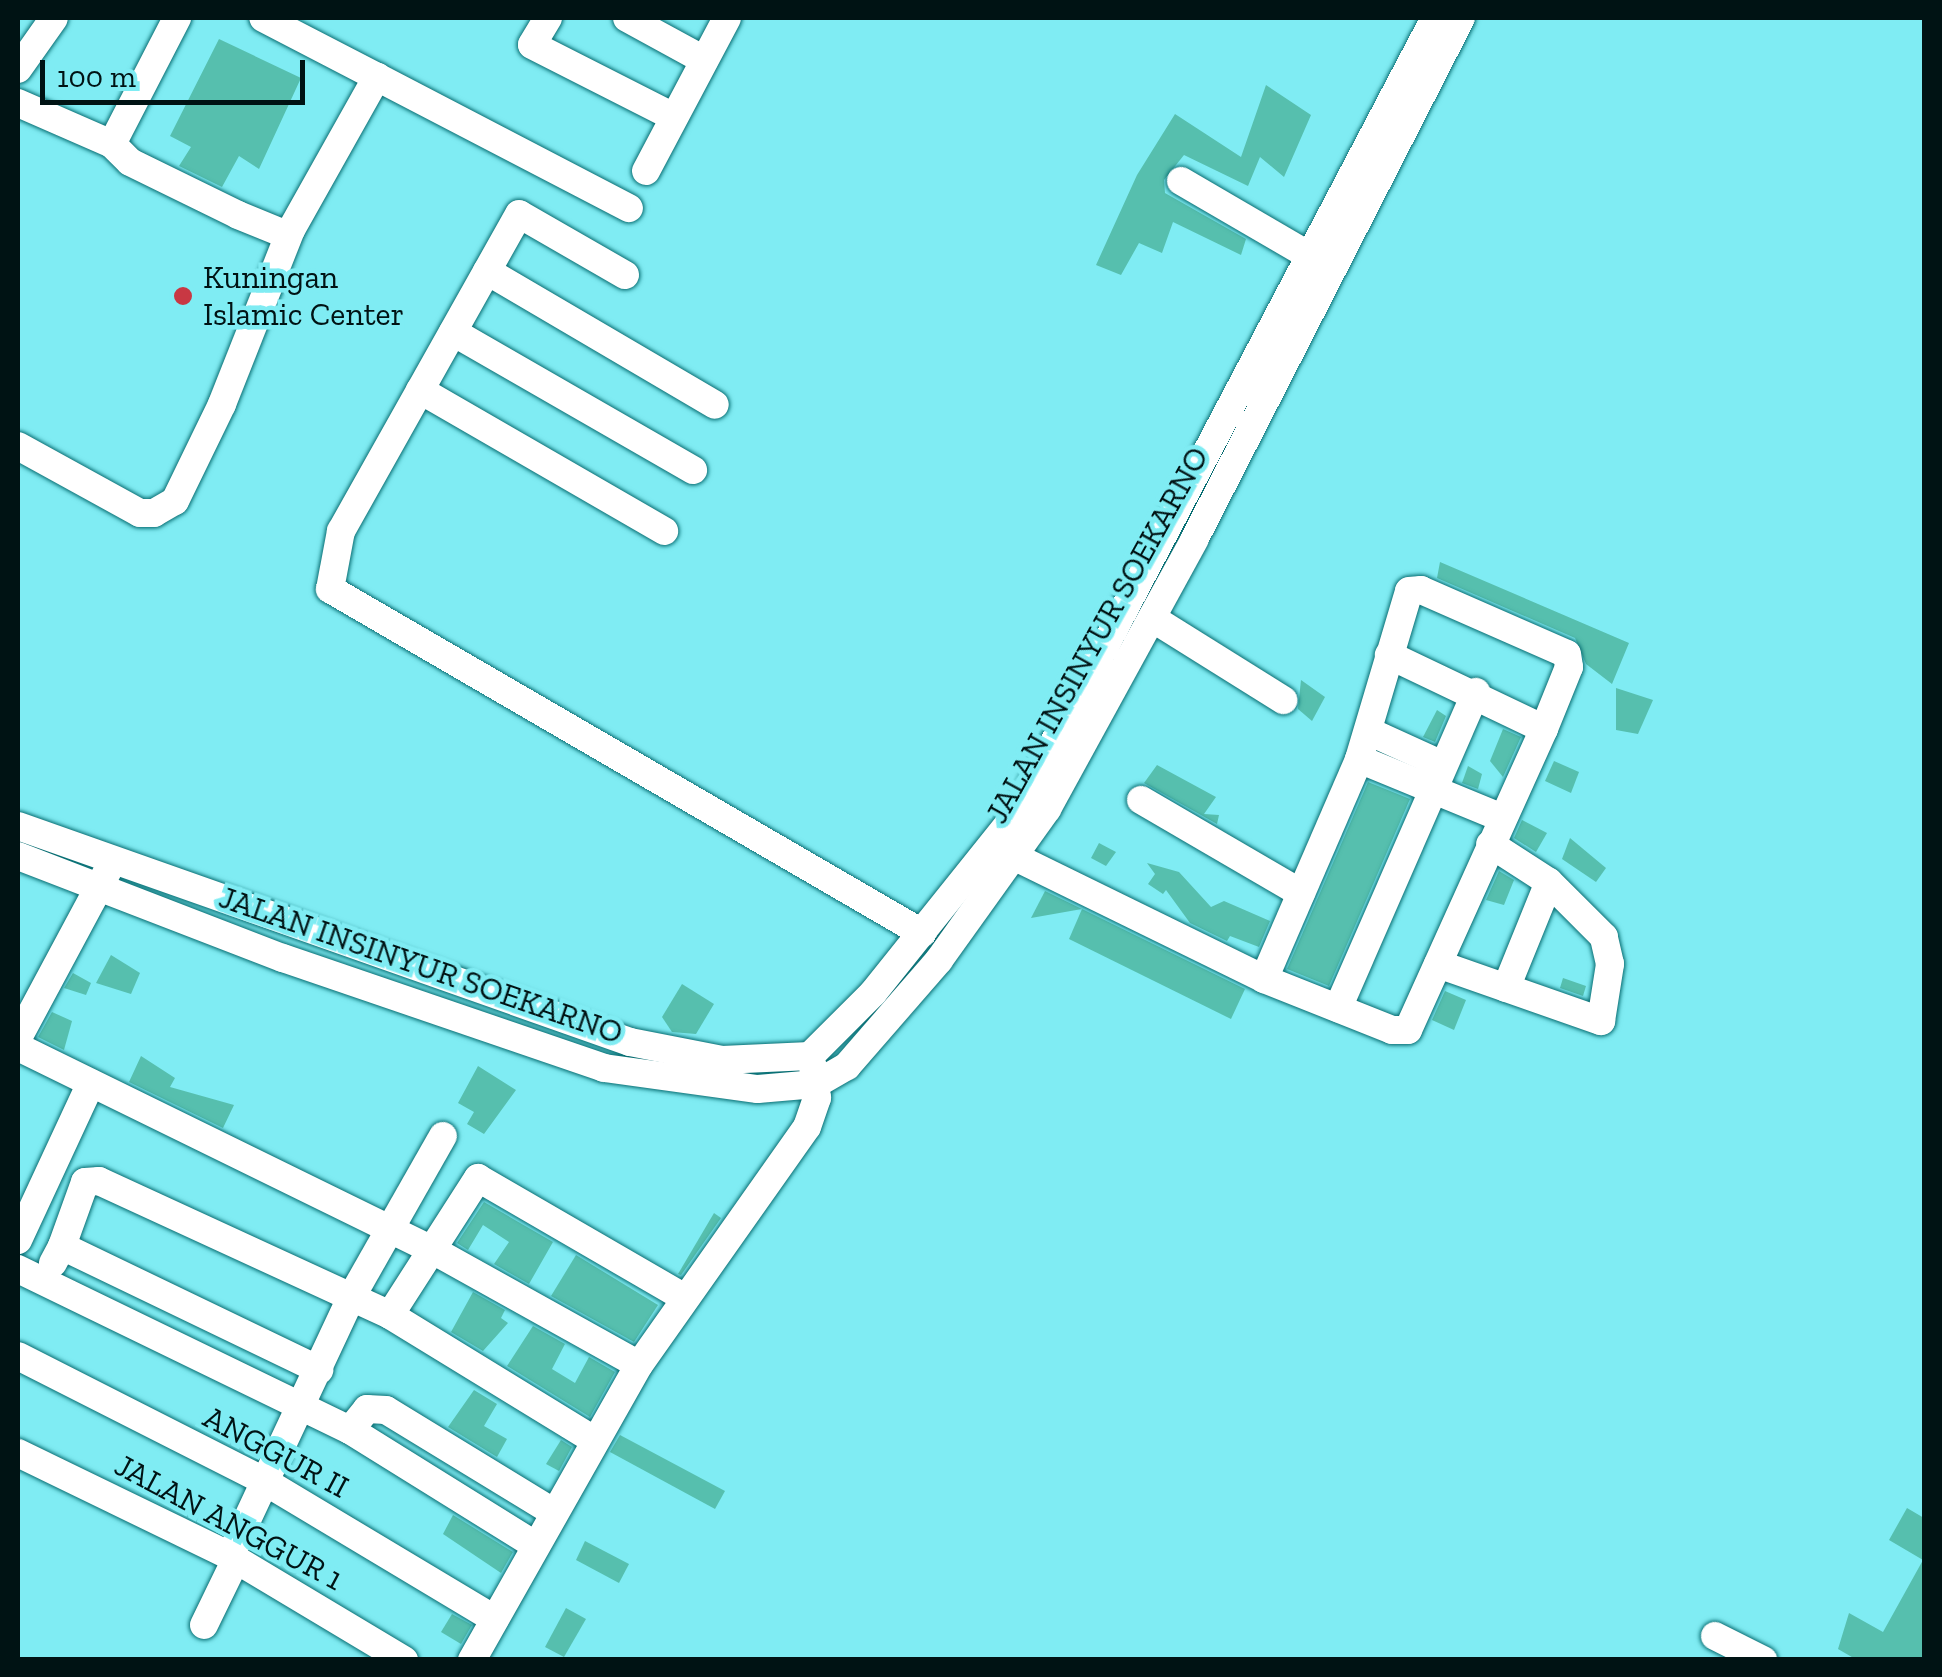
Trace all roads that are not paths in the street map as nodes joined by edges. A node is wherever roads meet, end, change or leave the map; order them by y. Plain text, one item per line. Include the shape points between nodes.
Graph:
1 (54, 18) edge
2 (177, 18) edge
3 (263, 18) edge
4 (548, 18) edge
5 (627, 18) edge
6 (727, 18) edge
7 (1435, 18) edge
8 (1461, 18) edge
9 (704, 60) junction
10 (18, 69) edge
11 (377, 76) junction
12 (18, 103) edge
13 (674, 117) junction
14 (112, 144) junction
15 (646, 171) dead end
16 (1181, 181) dead end
17 (629, 208) dead end
18 (291, 230) junction
19 (1310, 256) junction
20 (488, 270) junction
21 (625, 275) dead end
22 (453, 332) junction
23 (420, 390) junction
24 (715, 406) dead end
25 (18, 446) edge
26 (693, 470) dead end
27 (1213, 472) junction
28 (664, 531) dead end
29 (1152, 618) junction
30 (1390, 655) junction
31 (1476, 692) junction
32 (1284, 700) dead end
33 (1544, 729) junction
34 (1368, 731) junction
35 (1359, 759) junction
36 (1439, 777) junction
37 (1142, 800) dead end
38 (18, 826) edge
39 (1496, 831) junction
40 (1011, 842) junction
41 (18, 856) edge
42 (107, 873) junction
43 (1549, 882) junction
44 (1301, 893) junction
45 (296, 928) junction
46 (922, 933) junction
47 (283, 958) junction
48 (1438, 964) junction
49 (1264, 979) junction
50 (1506, 988) junction
51 (1338, 1008) junction
52 (613, 1036) junction
53 (18, 1038) edge
54 (18, 1048) edge
55 (810, 1056) junction
56 (604, 1068) junction
57 (90, 1082) junction
58 (816, 1084) junction
59 (443, 1136) dead end
60 (389, 1228) junction
61 (18, 1240) edge
62 (62, 1246) junction
63 (428, 1248) junction
64 (31, 1273) edge
65 (352, 1296) junction
66 (684, 1298) junction
67 (390, 1315) junction
68 (18, 1356) edge
69 (640, 1365) junction
70 (319, 1370) junction
71 (302, 1408) junction
72 (350, 1430) junction
73 (594, 1440) junction
74 (18, 1452) edge
75 (264, 1481) junction
76 (553, 1512) junction
77 (534, 1545) junction
78 (233, 1557) junction
79 (495, 1619) junction
80 (204, 1624) dead end
81 (1714, 1636) dead end
82 (404, 1660) edge
83 (472, 1660) edge
84 (1763, 1660) edge

1 - 10 street
2 - 14 street
3 - 11 street
4 - 13 street via 532,45
5 - 9 street
6 - 9 street
7 - 19 street, JALAN INSINYUR SOEKARNO
8 - 27 street, JALAN INSINYUR SOEKARNO
9 - 13 street
11 - 17 street
11 - 18 street
12 - 14 street
13 - 15 street
14 - 18 street via 130,162 238,215 282,233
16 - 19 street
18 - 25 street via 222,404 175,500 154,513 140,512
19 - 27 street, JALAN INSINYUR SOEKARNO
20 - 21 street via 519,214
20 - 22 street
20 - 24 street
22 - 23 street
22 - 26 street
23 - 28 street
23 - 46 street via 341,531 330,589
27 - 29 street, JALAN INSINYUR SOEKARNO
27 - 40 street, JALAN INSINYUR SOEKARNO
29 - 32 street
29 - 40 street, JALAN INSINYUR SOEKARNO
30 - 31 street
30 - 33 street via 1414,589 1564,652 1569,667
30 - 34 street
31 - 33 street
31 - 36 street
33 - 39 street
34 - 35 street
34 - 36 street
35 - 36 street
35 - 44 street
36 - 39 street
36 - 51 street
37 - 44 street
38 - 42 street, JALAN INSINYUR SOEKARNO
39 - 43 street
39 - 48 street
40 - 46 street, JALAN INSINYUR SOEKARNO
40 - 49 street
40 - 58 street, JALAN INSINYUR SOEKARNO via 867,1048
41 - 42 street, JALAN INSINYUR SOEKARNO
42 - 45 street, JALAN INSINYUR SOEKARNO
42 - 47 street, JALAN INSINYUR SOEKARNO
42 - 53 street
43 - 50 street
43 - 50 street via 1604,937 1610,964 1601,1021
44 - 49 street
45 - 47 street
45 - 52 street, JALAN INSINYUR SOEKARNO
46 - 55 street, JALAN INSINYUR SOEKARNO via 828,1044
47 - 56 street, JALAN INSINYUR SOEKARNO
48 - 50 street
48 - 51 street via 1408,1030
49 - 51 street
52 - 55 street, JALAN INSINYUR SOEKARNO via 722,1060
52 - 56 street
54 - 57 street
55 - 58 street
56 - 58 street, JALAN INSINYUR SOEKARNO via 722,1087
57 - 60 street
57 - 61 street
58 - 66 street via 807,1127
59 - 60 street
60 - 63 street
60 - 65 street
62 - 64 street
62 - 65 street via 85,1182 93,1178
62 - 70 street
63 - 66 street via 473,1182 486,1179
63 - 67 street
63 - 69 street
64 - 71 street
65 - 67 street
65 - 70 street
66 - 69 street
67 - 73 street
68 - 75 street, ANGGUR II
69 - 73 street
70 - 71 street
71 - 72 street
71 - 75 street
72 - 76 street via 367,1410 386,1410
72 - 77 street
73 - 76 street
74 - 78 street, JALAN ANGGUR 1
75 - 78 street
75 - 79 street, ANGGUR II
76 - 77 street
77 - 79 street
78 - 80 street
78 - 82 street, JALAN ANGGUR 1
79 - 83 street
81 - 84 street

